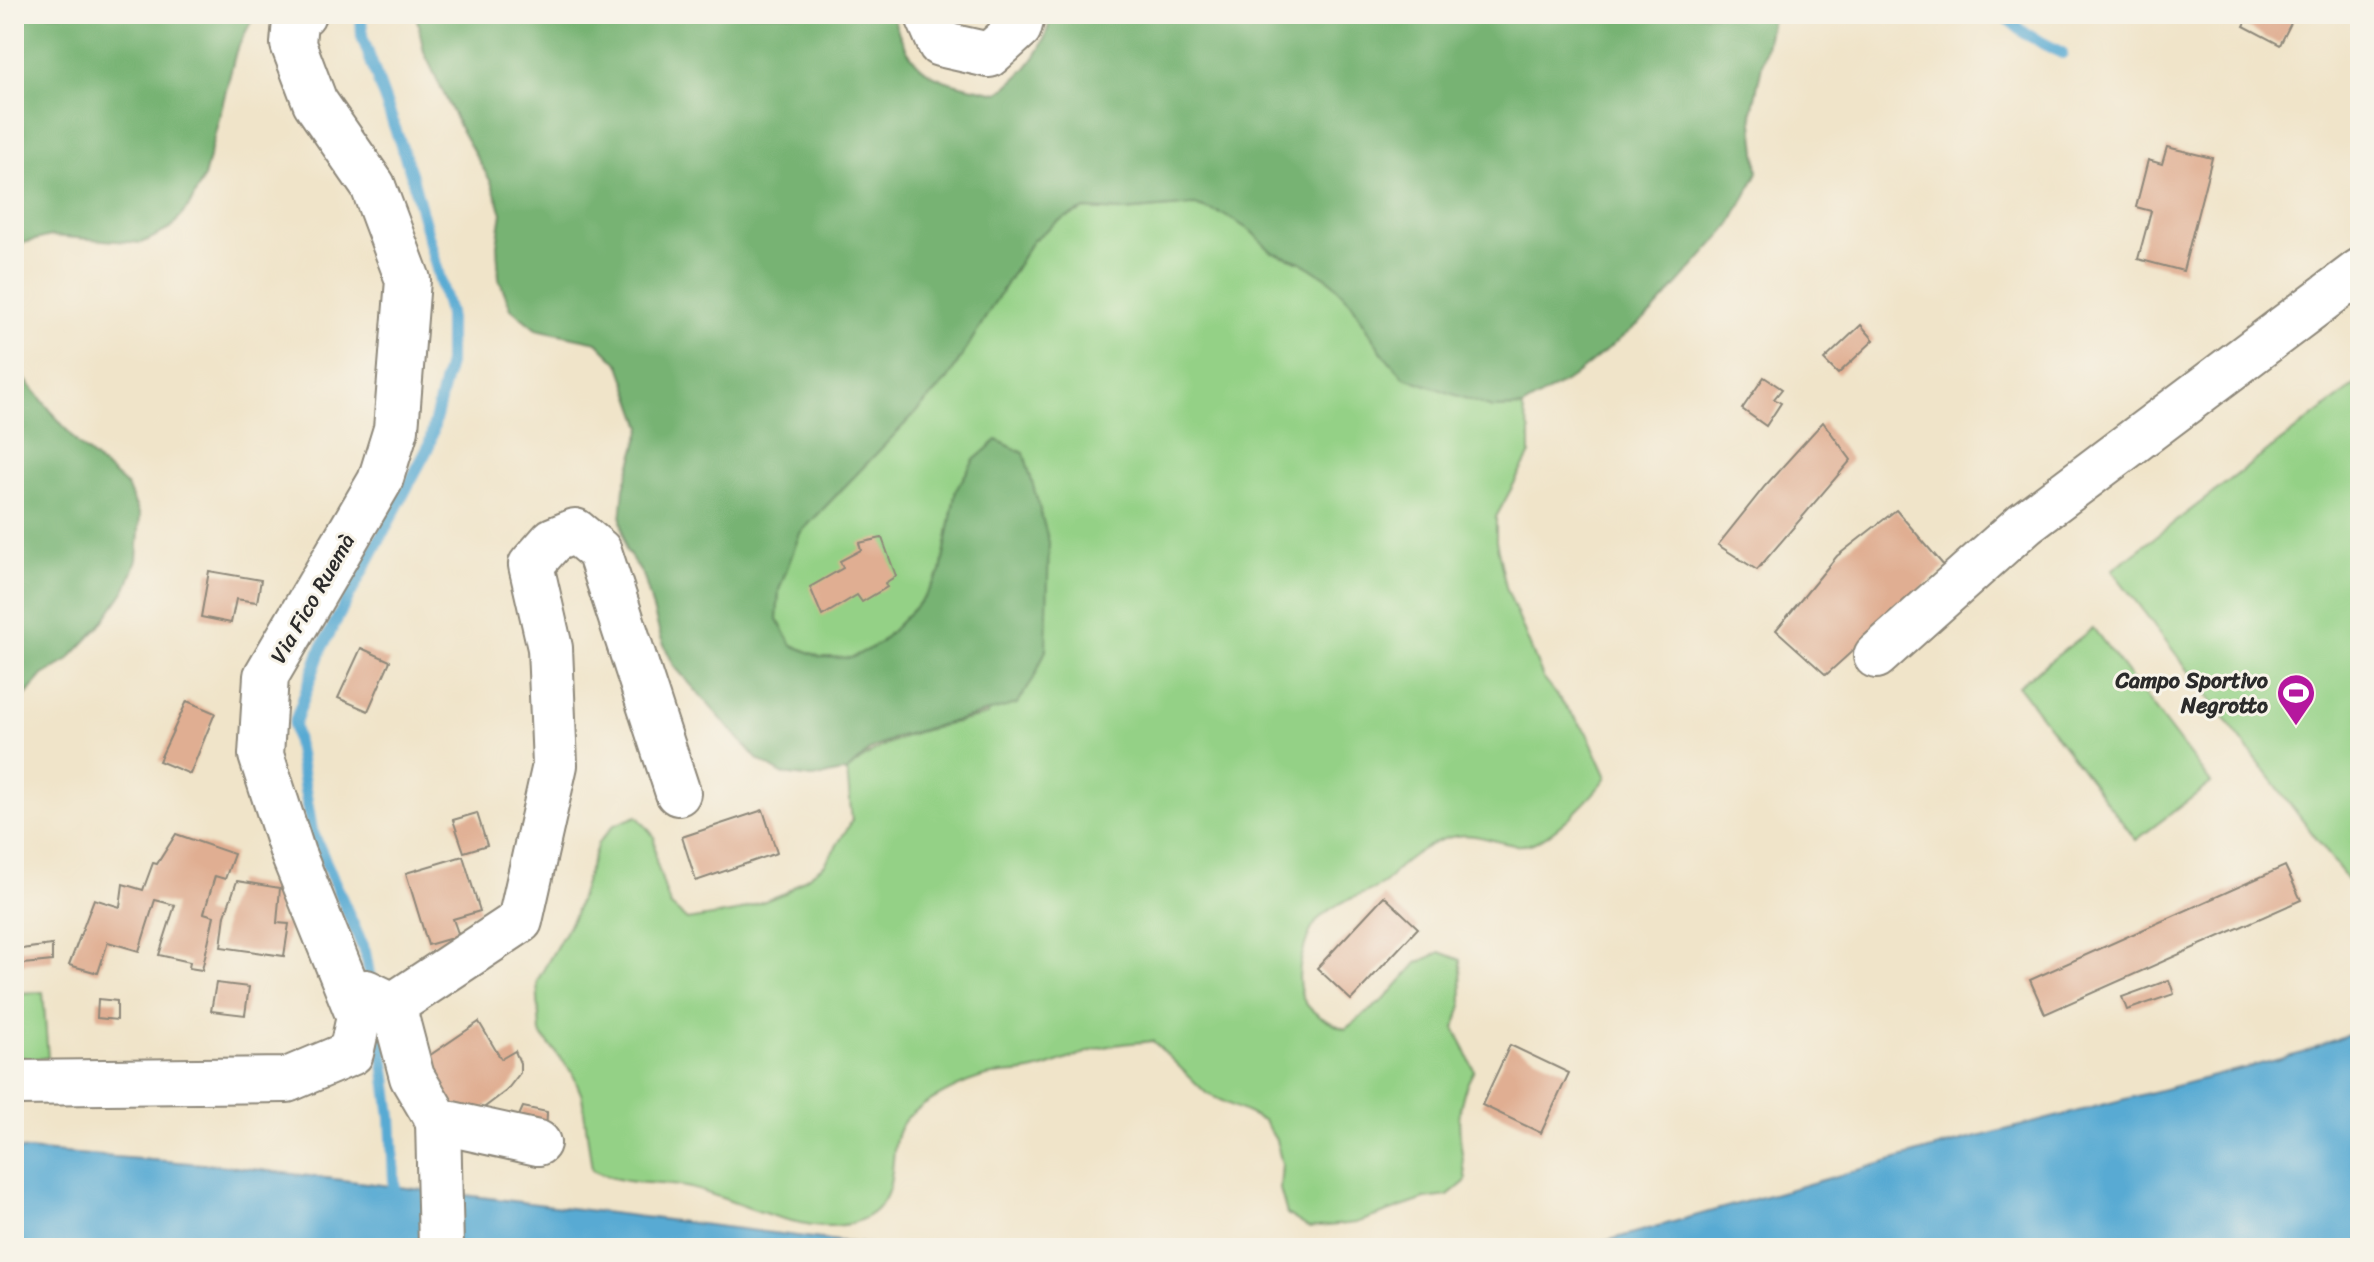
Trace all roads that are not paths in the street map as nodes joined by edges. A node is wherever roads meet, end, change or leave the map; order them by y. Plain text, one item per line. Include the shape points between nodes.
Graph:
1 (303, 14) edge
2 (927, 14) edge
3 (1023, 14) edge
4 (2360, 271) edge
5 (1876, 656) dead end
6 (678, 793) dead end
7 (344, 981) junction
8 (393, 1005) junction
9 (14, 1083) edge
10 (438, 1121) junction
11 (538, 1143) dead end
12 (441, 1248) edge

1 - 7 street, Via Fico Ruemà via 295,20 293,44 315,102 373,186 408,280 396,429 380,481 266,676 261,755 293,854
2 - 3 street via 940,44 989,55 1019,28
4 - 5 street via 2025,523
6 - 8 street via 599,551 575,531 553,540 531,565 550,648 555,765 520,921
7 - 8 street
7 - 9 street, Via Fico Ruemà via 359,1017 351,1053 287,1080
8 - 10 street via 412,1077
10 - 11 street
10 - 12 street

